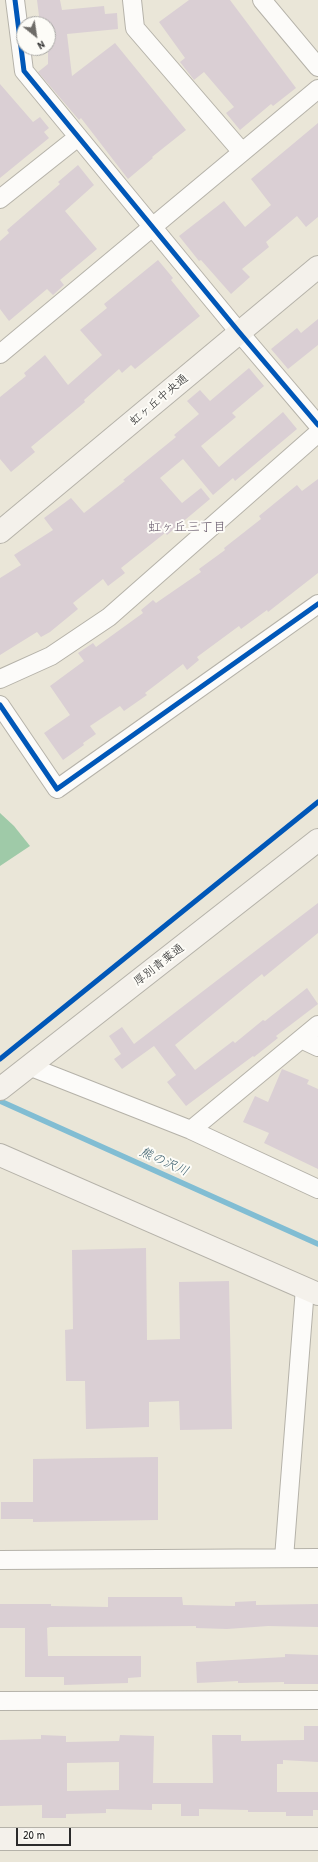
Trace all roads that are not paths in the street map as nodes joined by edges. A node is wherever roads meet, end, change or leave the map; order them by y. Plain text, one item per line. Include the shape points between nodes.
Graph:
1 (15, 0) edge
2 (132, 0) edge
3 (262, 0) edge
4 (318, 67) edge
5 (318, 89) edge
6 (78, 137) junction
7 (242, 152) junction
8 (0, 200) edge
9 (154, 227) junction
10 (318, 267) edge
11 (239, 332) junction
12 (0, 354) edge
13 (318, 425) edge
14 (318, 433) edge
15 (0, 532) edge
16 (318, 604) edge
17 (0, 679) edge
18 (0, 705) edge
19 (318, 840) edge
20 (318, 1025) edge
21 (301, 1039) junction
22 (318, 1047) edge
23 (31, 1066) junction
24 (6, 1085) edge
25 (191, 1130) junction
26 (0, 1155) edge
27 (318, 1188) edge
28 (311, 1291) edge
29 (284, 1558) junction
30 (318, 1558) edge
31 (0, 1560) edge
32 (318, 1700) edge
33 (0, 1701) edge
34 (0, 1839) edge
35 (318, 1839) edge

1 - 6 street via 24,71
2 - 7 street via 135,28
3 - 4 street
5 - 7 street
6 - 8 street
6 - 9 street
7 - 9 street
9 - 11 street
9 - 12 street
10 - 11 street, 虹ヶ丘中央通
11 - 13 street
11 - 15 street, 虹ヶ丘中央通
14 - 17 street via 109,617 51,656
16 - 18 street via 57,788
19 - 23 street, 厚別青葉通
20 - 21 street
21 - 22 street
21 - 25 street
23 - 24 street, 厚別青葉通
23 - 25 street
25 - 27 street
26 - 28 street
28 - 29 street
29 - 30 street
29 - 31 street
32 - 33 street
34 - 35 street

